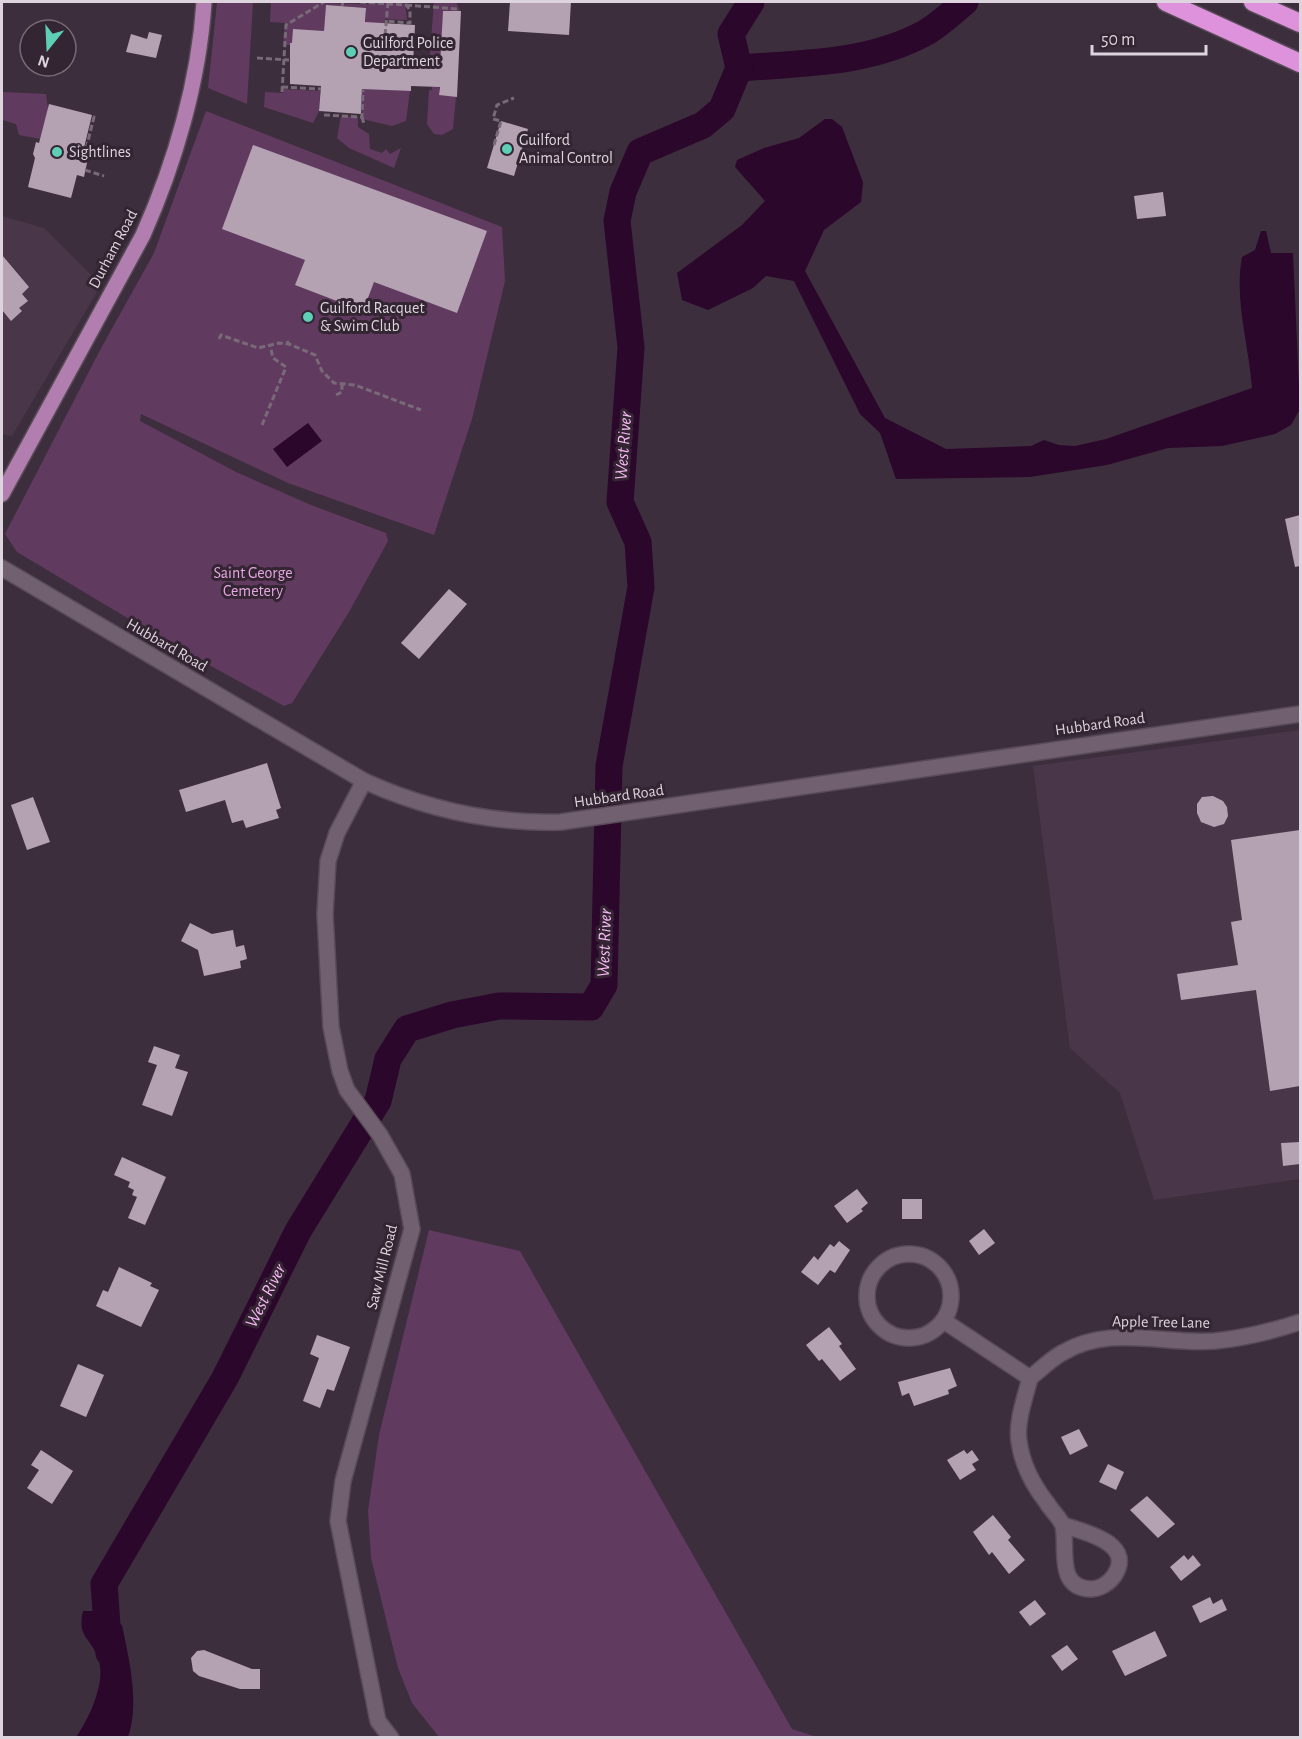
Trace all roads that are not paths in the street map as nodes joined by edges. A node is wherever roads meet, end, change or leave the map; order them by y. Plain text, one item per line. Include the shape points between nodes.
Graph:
1 (204, 2) edge
2 (1166, 2) edge
3 (1253, 2) edge
4 (1300, 23) edge
5 (1300, 63) edge
6 (2, 494) edge
7 (2, 568) edge
8 (1300, 714) edge
9 (364, 781) junction
10 (944, 1321) junction
11 (1300, 1322) edge
12 (1030, 1378) junction
13 (1063, 1525) junction
14 (391, 1737) edge

1 - 6 main road, Durham Road via 183,125 159,199
2 - 5 highway
3 - 4 highway
7 - 9 street, Hubbard Road
8 - 9 street, Hubbard Road via 561,822 525,823 452,813 404,799
9 - 14 street, Saw Mill Road via 336,835 328,861 331,1027 347,1090 402,1174 412,1229 343,1481 338,1521 378,1721
10 - 10 street via 951,1306 951,1288 941,1269 927,1258 911,1254 893,1257 877,1268 868,1284 867,1300 871,1316 883,1330 899,1338 915,1338 935,1330
10 - 12 street
11 - 12 street, Apple Tree Lane via 1214,1341 1118,1336 1088,1342 1062,1352
12 - 13 street via 1018,1439 1023,1462 1034,1486
13 - 13 street via 1062,1549 1068,1576 1080,1587 1093,1589 1109,1583 1118,1570 1118,1555 1108,1541

